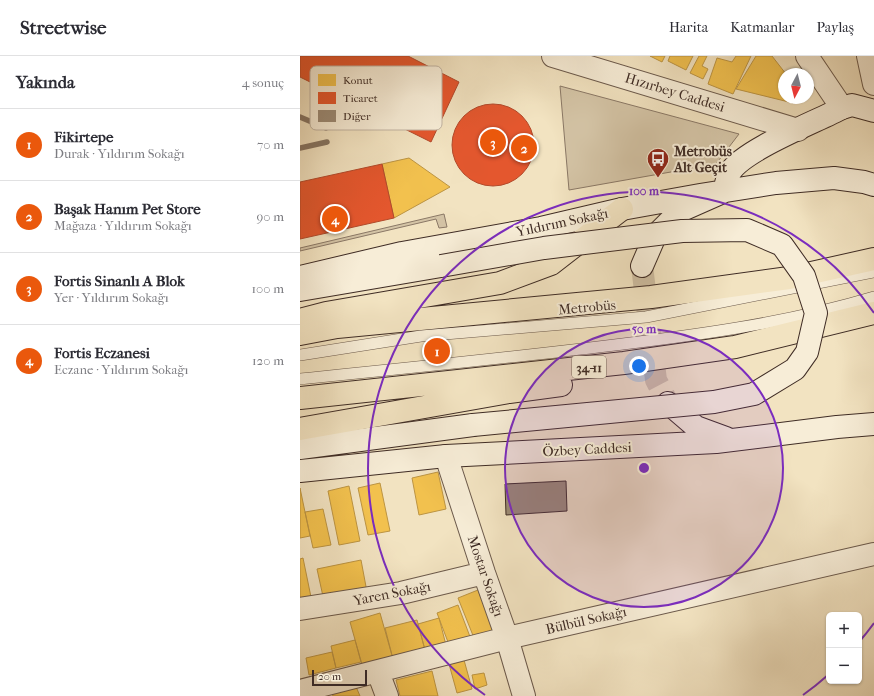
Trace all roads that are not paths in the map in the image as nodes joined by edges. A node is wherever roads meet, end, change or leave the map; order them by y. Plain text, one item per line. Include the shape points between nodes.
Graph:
1 (553, 56) edge
2 (591, 56) edge
3 (807, 56) edge
4 (868, 56) edge
5 (617, 74) junction
6 (874, 84) edge
7 (842, 108) junction
8 (874, 111) edge
9 (798, 130) junction
10 (874, 185) edge
11 (723, 192) junction
12 (622, 209) junction
13 (874, 259) edge
14 (642, 266) tunnel mouth
15 (874, 272) edge
16 (300, 277) edge
17 (300, 290) edge
18 (874, 297) edge
19 (874, 312) edge
20 (300, 320) edge
21 (300, 334) edge
22 (300, 355) edge
23 (624, 363) junction
24 (300, 379) edge
25 (300, 398) edge
26 (668, 403) tunnel mouth
27 (874, 424) edge
28 (300, 429) edge
29 (731, 440) junction
30 (300, 448) edge
31 (446, 456) junction
32 (300, 471) edge
33 (874, 554) edge
34 (484, 573) junction
35 (300, 609) edge
36 (507, 638) junction
37 (378, 672) junction
38 (304, 689) edge
39 (388, 696) edge
40 (524, 696) edge

1 - 5 main road, Hızırbey Caddesi
2 - 5 main road
3 - 7 main road
4 - 6 main road
5 - 9 main road, Hızırbey Caddesi
7 - 8 main road via 852,105
7 - 9 main road
9 - 11 main road via 758,149 744,159 730,172
10 - 11 main road, Yıldırım Sokağı via 834,178 776,183
11 - 12 main road, Yıldırım Sokağı
11 - 14 main road via 680,211 655,236
12 - 16 main road, Yıldırım Sokağı via 541,228 402,253
12 - 20 highway via 551,264 500,283 326,313
13 - 21 highway via 790,278 651,297 337,326
15 - 22 lane, Metrobüs via 646,317 421,336
17 - 30 main road, bridge via 544,248 682,231 747,230 782,245 804,276 816,313 807,352 795,369 754,394 714,402 473,425
18 - 24 lane via 814,313 715,333
19 - 23 highway, 34-11 via 735,347
23 - 25 highway, 34-11
23 - 28 highway via 562,385
26 - 29 main road via 696,427
27 - 29 main road, Özbey Caddesi
29 - 31 main road, Özbey Caddesi via 651,447 633,445
31 - 32 main road, Özbey Caddesi
31 - 34 main road, Mostar Sokağı
33 - 36 main road, Bülbül Sokağı
34 - 35 main road, Yaren Sokağı via 401,593
34 - 36 main road, Mostar Sokağı
36 - 37 main road, Bülbül Sokağı
36 - 40 main road, Mostar Sokağı
37 - 38 main road, Bülbül Sokağı
37 - 39 main road

